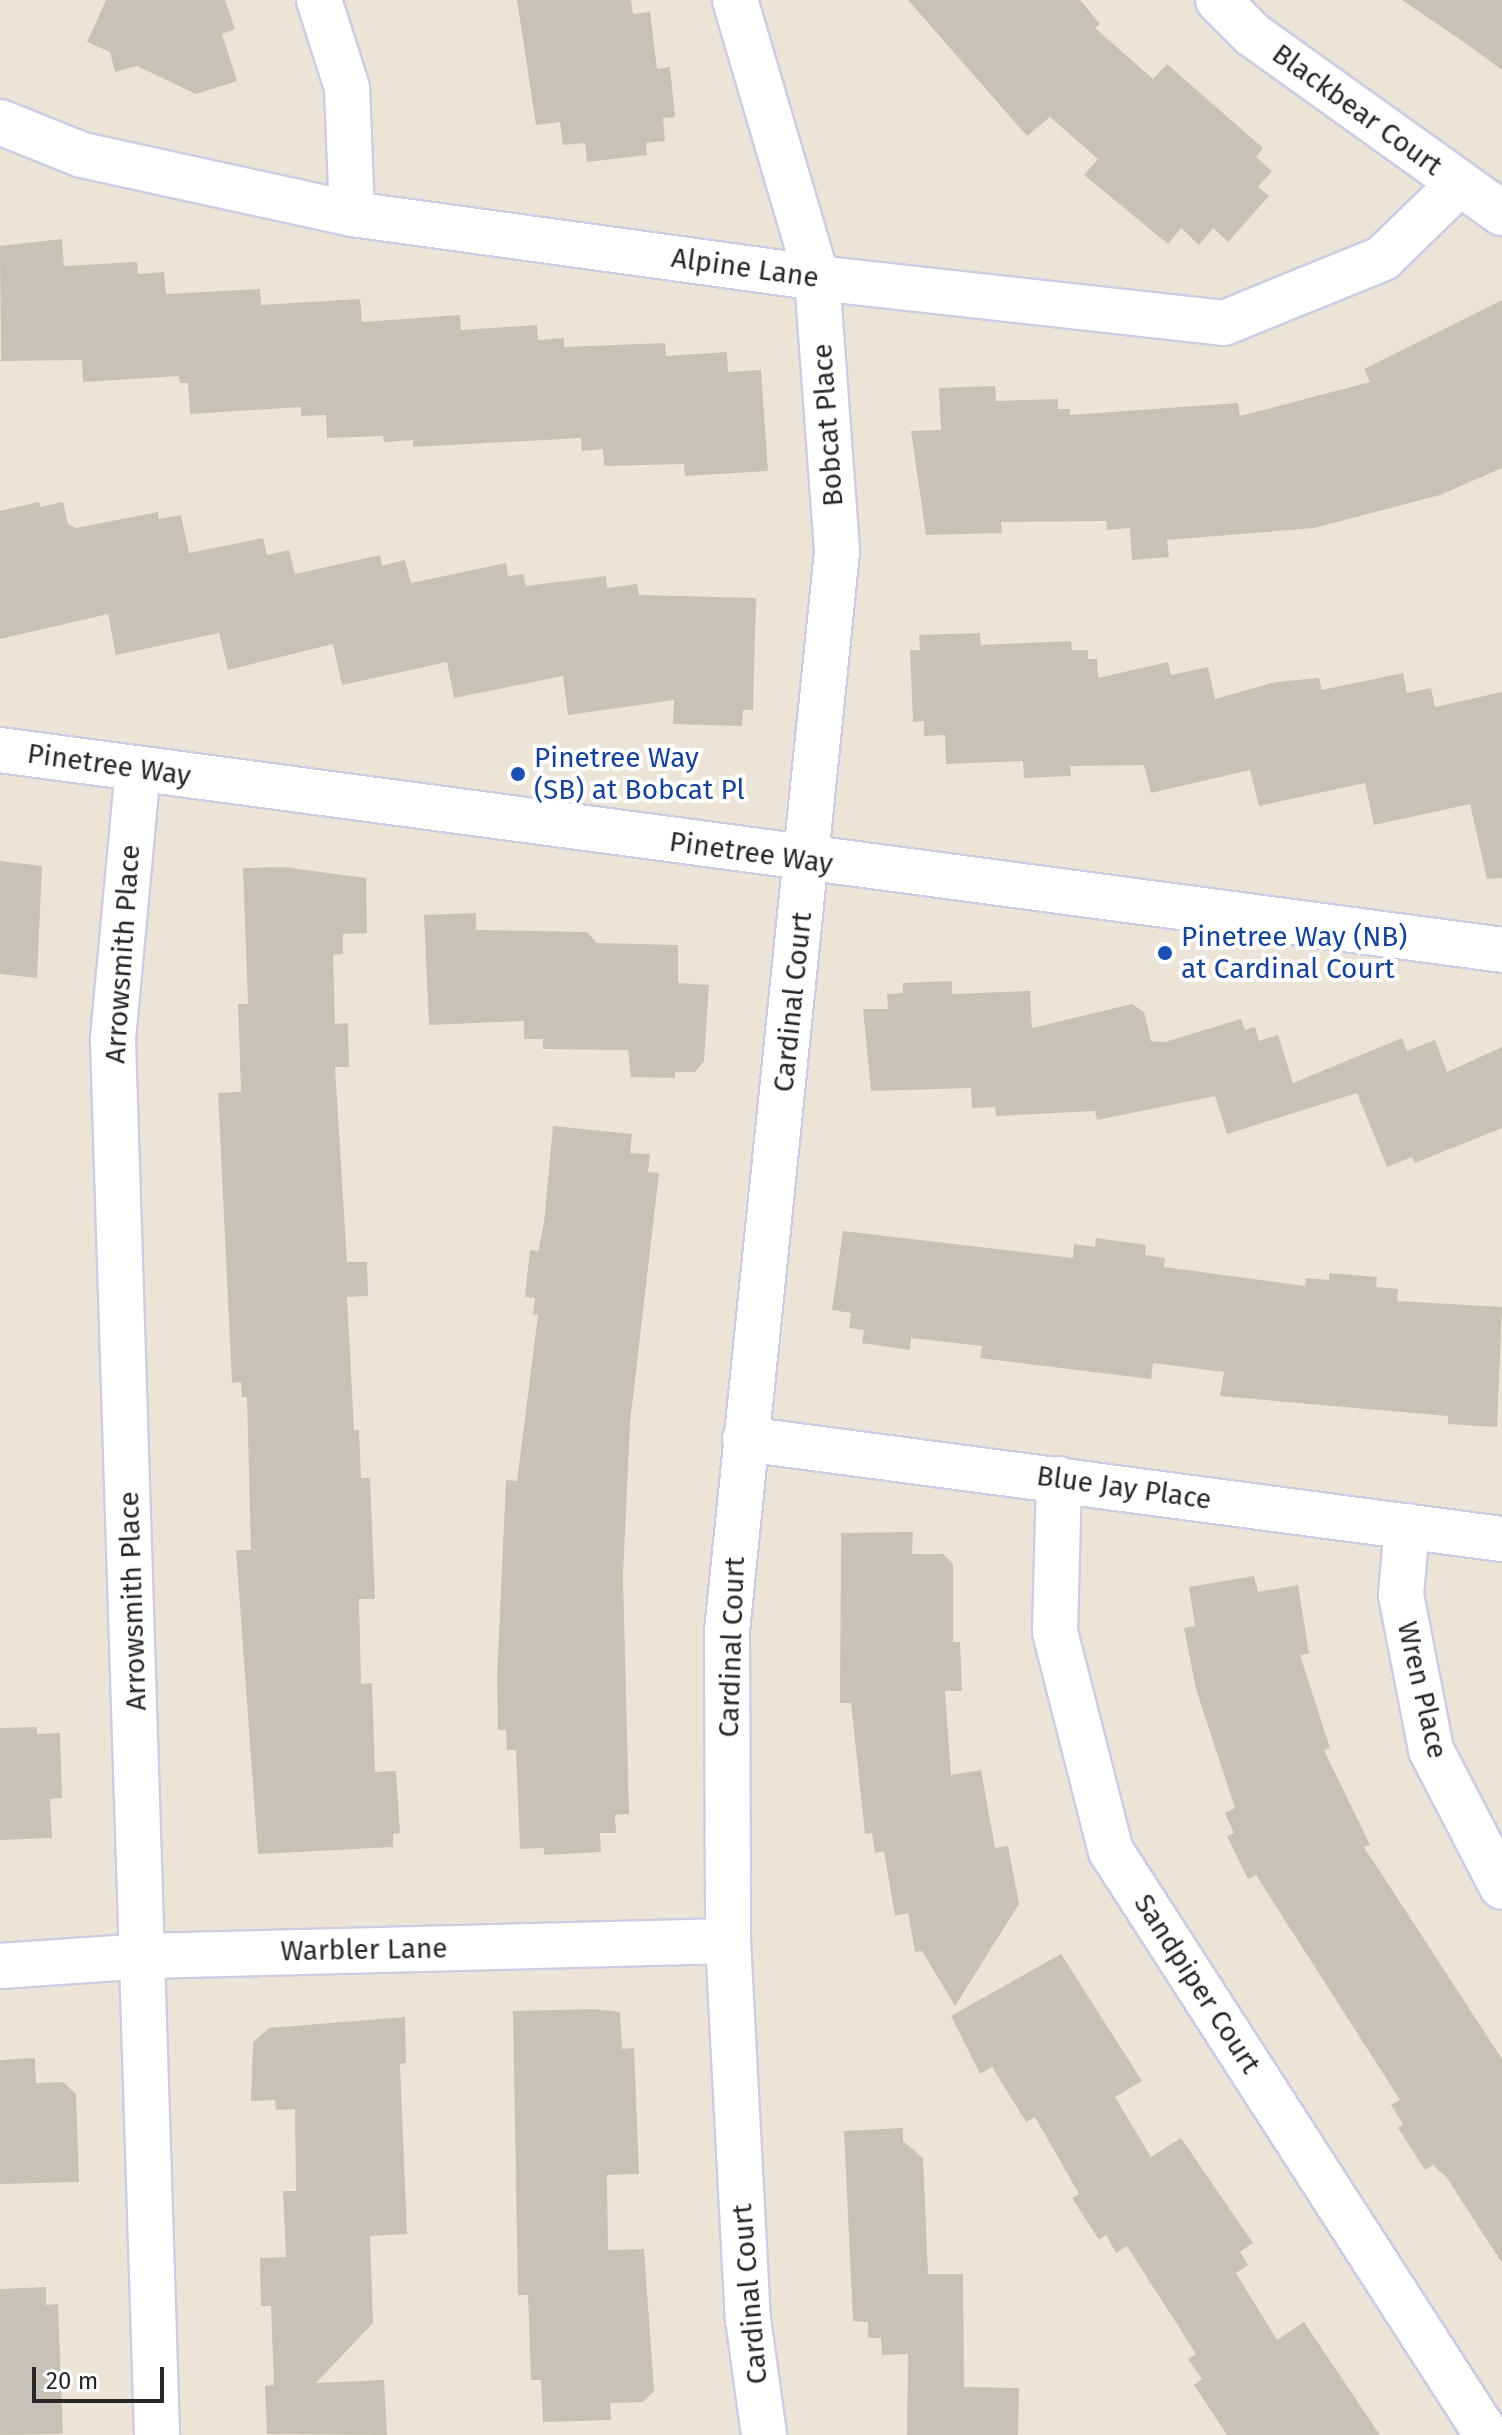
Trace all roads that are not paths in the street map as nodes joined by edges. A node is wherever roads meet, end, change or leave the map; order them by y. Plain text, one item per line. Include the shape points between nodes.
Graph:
1 (319, 0) edge
2 (735, 0) edge
3 (1218, 0) edge
4 (0, 122) edge
5 (1460, 183) junction
6 (1502, 213) edge
7 (352, 214) junction
8 (817, 278) junction
9 (0, 750) edge
10 (138, 769) junction
11 (808, 861) junction
12 (1502, 950) edge
13 (745, 1439) junction
14 (1059, 1479) junction
15 (1407, 1526) junction
16 (1502, 1539) edge
17 (1502, 1887) edge
18 (728, 1941) junction
19 (146, 1956) junction
20 (0, 1966) edge
21 (157, 2435) edge
22 (764, 2435) edge
23 (1487, 2435) edge

1 - 7 street via 347,88
2 - 8 street, Bobcat Place
3 - 5 street, Blackbear Court via 1253,35
4 - 7 street, Alpine Lane via 82,155
5 - 6 street, Blackbear Court
5 - 8 street, Alpine Lane via 1383,258 1224,323
7 - 8 street, Alpine Lane
8 - 11 street, Bobcat Place via 837,552
9 - 10 street, Pinetree Way
10 - 11 street, Pinetree Way
10 - 19 street, Arrowsmith Place via 113,1041
11 - 12 street, Pinetree Way
11 - 13 street, Cardinal Court
13 - 14 street, Blue Jay Place
13 - 18 street, Cardinal Court via 727,1631
14 - 15 street, Blue Jay Place
14 - 23 street, Sandpiper Court via 1055,1632 1111,1851
15 - 16 street, Blue Jay Place
15 - 17 street, Wren Place via 1401,1595 1431,1750
18 - 19 street, Warbler Lane
18 - 22 street, Cardinal Court via 748,2319
19 - 20 street, Warbler Lane
19 - 21 street, Arrowsmith Place

